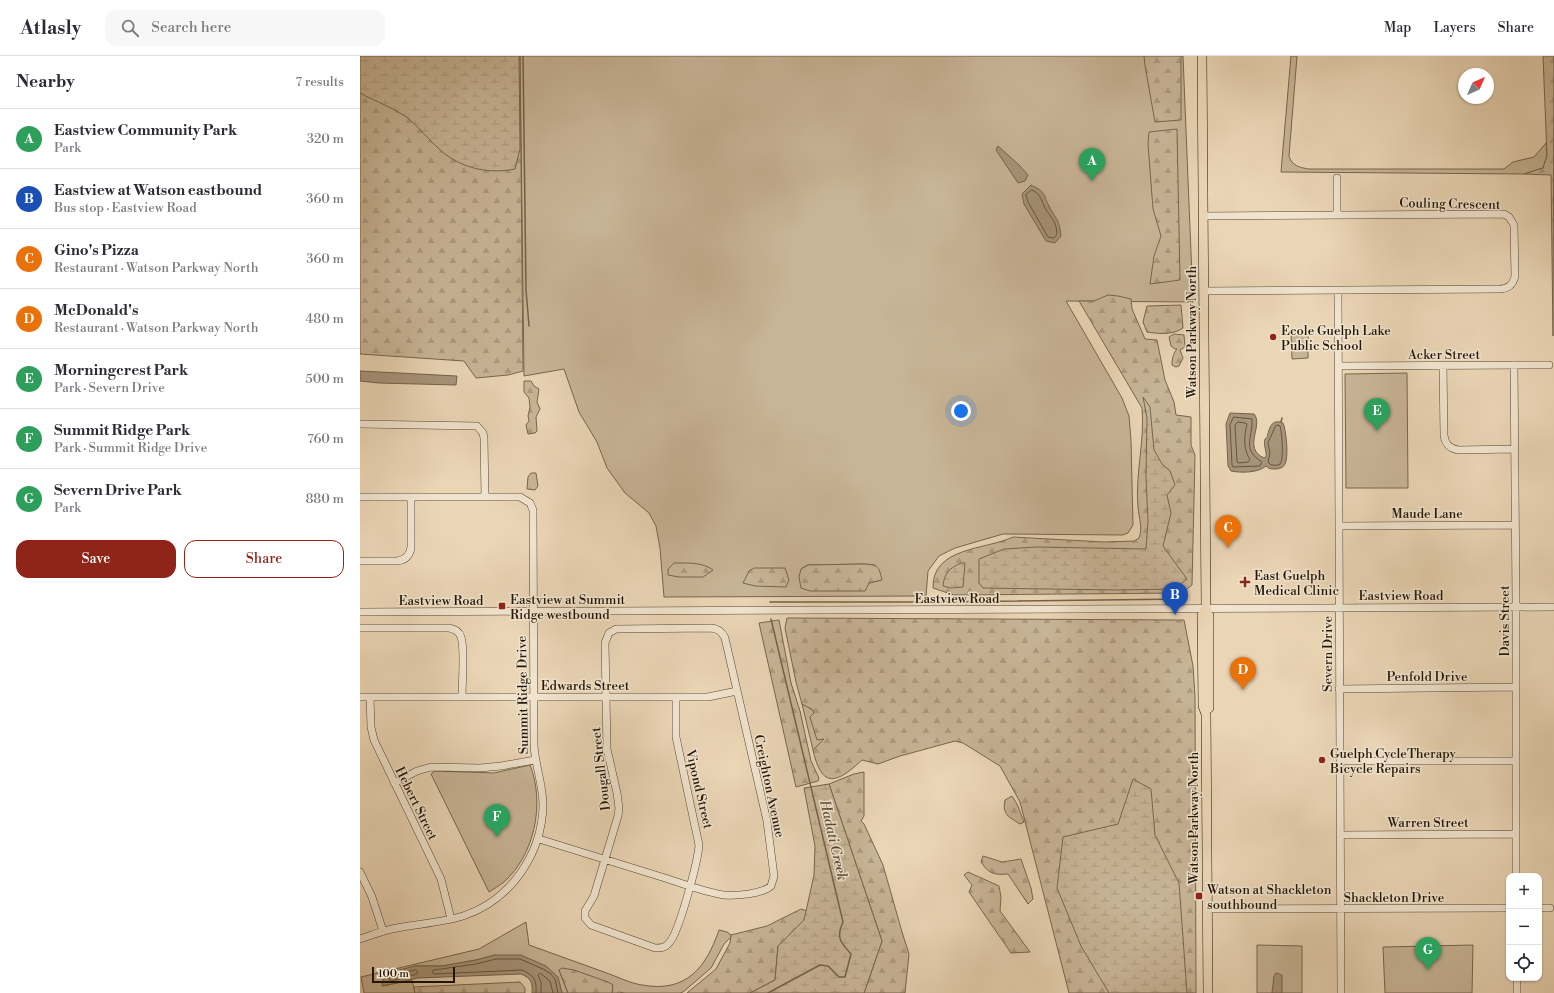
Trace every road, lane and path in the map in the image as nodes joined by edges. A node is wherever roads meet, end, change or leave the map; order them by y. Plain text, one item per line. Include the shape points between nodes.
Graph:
1 (1202, 56) edge
2 (1337, 178) dead end
3 (1337, 215) junction
4 (1203, 216) junction
5 (1204, 291) junction
6 (1338, 291) junction
7 (1514, 365) junction
8 (1549, 365) dead end
9 (1338, 366) junction
10 (1443, 366) junction
11 (360, 424) edge
12 (1514, 449) junction
13 (360, 497) edge
14 (411, 497) junction
15 (485, 497) junction
16 (1514, 525) junction
17 (1339, 526) junction
18 (360, 561) edge
19 (1516, 607) junction
20 (1554, 607) edge
21 (1339, 608) junction
22 (1206, 609) junction
23 (533, 611) junction
24 (360, 612) edge
25 (360, 628) edge
26 (1516, 687) junction
27 (1339, 689) junction
28 (737, 691) junction
29 (360, 697) edge
30 (370, 697) junction
31 (462, 697) junction
32 (533, 697) junction
33 (606, 697) junction
34 (676, 697) junction
35 (535, 760) junction
36 (1516, 760) junction
37 (1340, 762) junction
38 (394, 783) junction
39 (1516, 834) junction
40 (1340, 835) junction
41 (539, 838) junction
42 (605, 860) junction
43 (360, 872) edge
44 (1516, 873) edge
45 (690, 885) junction
46 (1506, 908) edge
47 (1542, 908) edge
48 (1550, 908) dead end
49 (1207, 909) junction
50 (1340, 909) junction
51 (451, 918) junction
52 (383, 931) junction
53 (360, 940) edge
54 (1516, 981) edge
55 (1208, 993) edge
56 (1341, 993) edge
57 (1517, 993) edge

1 - 4 main road, Watson Parkway North
2 - 3 street
3 - 4 street, Couling Crescent
3 - 6 street, Couling Crescent via 1499,214 1509,217 1514,229 1514,279 1506,288
4 - 5 main road, Watson Parkway North
5 - 6 street, Couling Crescent
5 - 22 main road, Watson Parkway North
6 - 9 street, Severn Drive
7 - 8 street, Acker Street
7 - 10 street, Acker Street
7 - 12 street, Davis Street
9 - 10 street, Acker Street
9 - 17 street, Severn Drive
10 - 12 street via 1446,444 1458,450
11 - 15 street via 477,426 484,438
12 - 16 street, Davis Street
13 - 14 street, Summit Ridge Drive
14 - 15 street, Summit Ridge Drive
14 - 18 street via 411,552 408,557 397,562
15 - 23 street, Summit Ridge Drive via 520,497 532,506
16 - 17 street, Maude Lane
16 - 19 street, Davis Street
17 - 21 street, Severn Drive
19 - 20 street, Eastview Road
19 - 21 street, Eastview Road
19 - 26 street, Davis Street
21 - 22 street, Eastview Road
21 - 27 street, Severn Drive
22 - 23 street, Eastview Road
22 - 49 main road, Watson Parkway North via 1202,615 1203,706 1206,714
23 - 24 street, Eastview Road
23 - 32 street, Summit Ridge Drive
25 - 31 street via 455,629 459,632 462,642
26 - 27 street, Penfold Drive
26 - 36 street, Davis Street
27 - 37 street, Severn Drive
28 - 33 street, Creighton Avenue via 725,638 718,629 616,629 609,633 605,643
28 - 34 street, Edwards Street via 708,697
28 - 45 street, Creighton Avenue via 767,821 774,880 771,886 761,892 732,895
29 - 30 street, Edwards Street
30 - 31 street, Edwards Street
30 - 38 street, Hebert Street via 374,740
31 - 32 street, Edwards Street
32 - 33 street, Edwards Street
32 - 35 street, Summit Ridge Drive
33 - 34 street, Edwards Street
33 - 42 street, Dougall Street via 607,748 618,808
34 - 45 street, Vipond Street via 676,737 699,845
35 - 38 street via 480,768 431,767
35 - 41 street, Summit Ridge Drive via 543,803
36 - 37 street
36 - 39 street, Davis Street
37 - 40 street, Severn Drive
38 - 51 street, Hebert Street via 441,879
39 - 40 street, Warren Street
39 - 44 street, Davis Street
40 - 50 street, Severn Drive
41 - 42 street, Creighton Avenue
41 - 51 street, Summit Ridge Drive via 528,862 504,891 478,910
42 - 45 street, Creighton Avenue
42 - 45 street, Vipond Street via 594,896 585,910 587,922 655,948 664,948 672,939
43 - 52 street
46 - 50 street, Shackleton Drive
47 - 48 street
49 - 50 street, Shackleton Drive
49 - 55 main road, Watson Parkway North
50 - 56 street, Severn Drive
51 - 52 street, Summit Ridge Drive
52 - 53 street, Summit Ridge Drive
54 - 57 street

